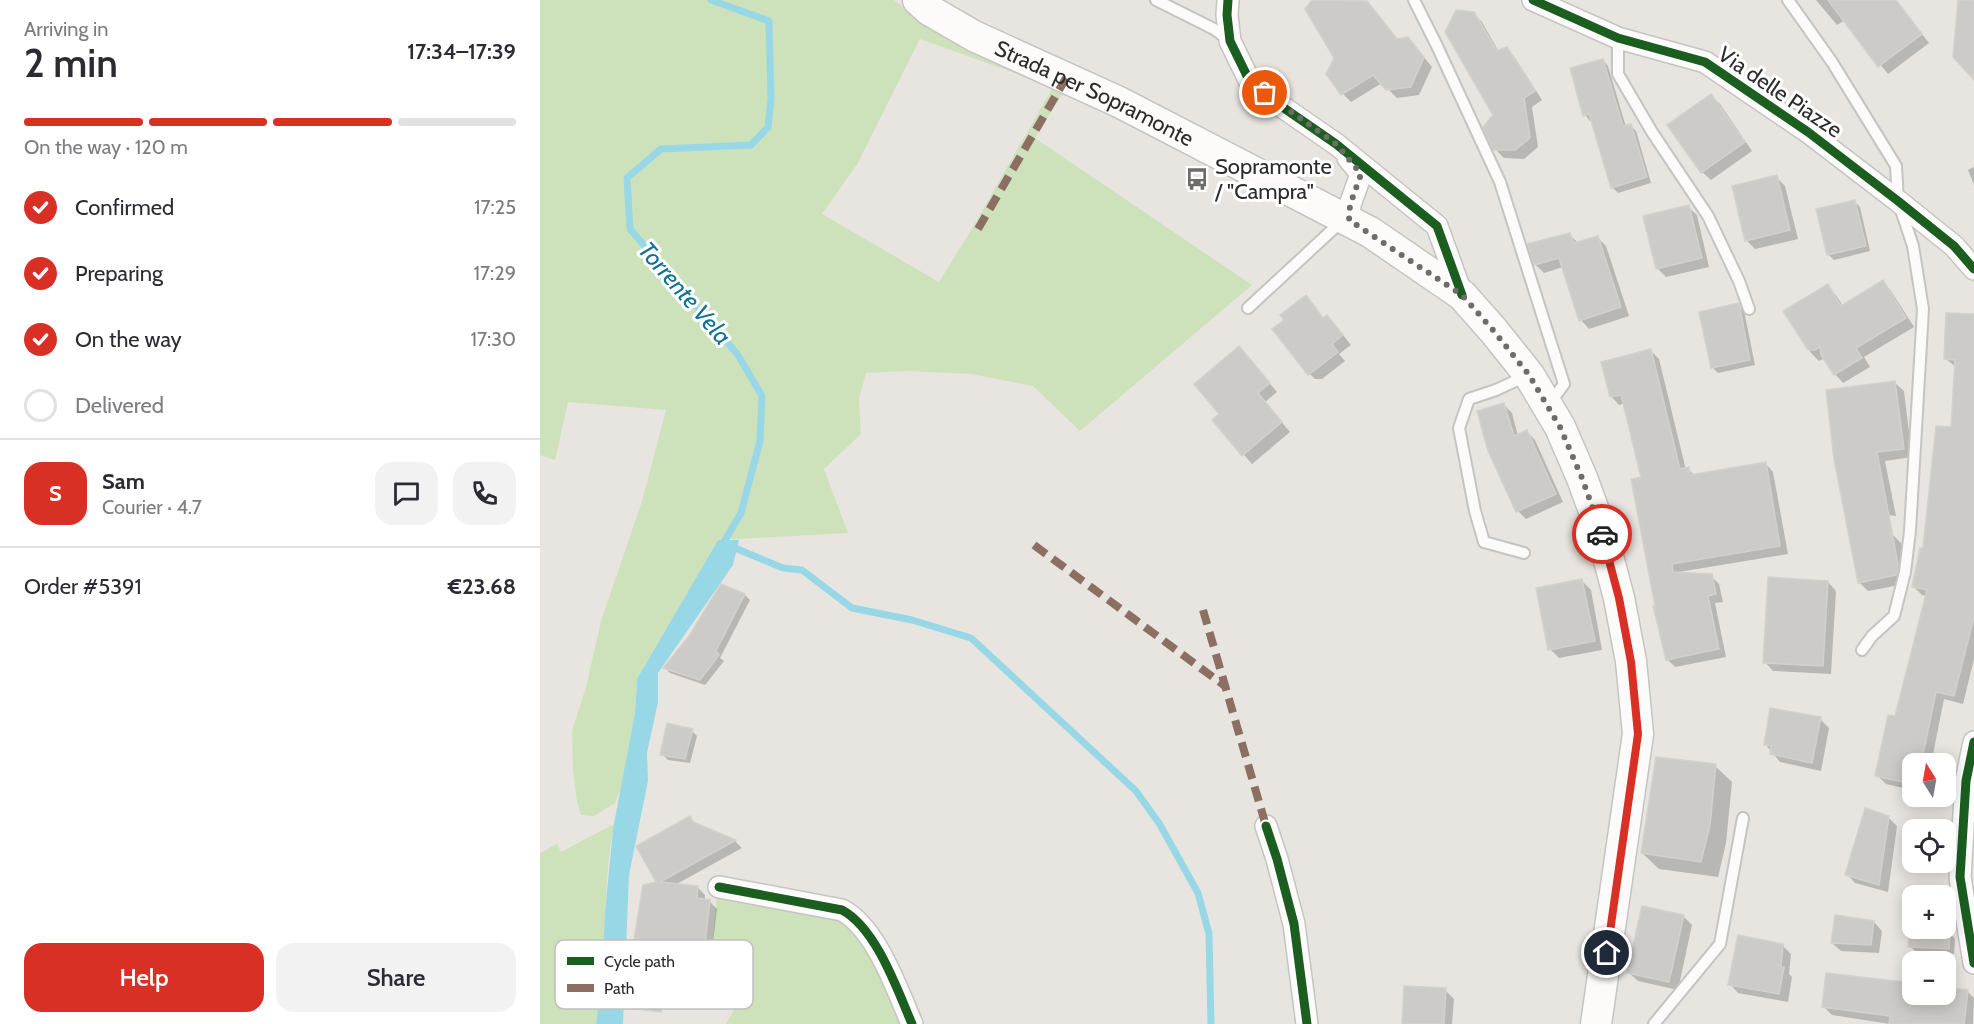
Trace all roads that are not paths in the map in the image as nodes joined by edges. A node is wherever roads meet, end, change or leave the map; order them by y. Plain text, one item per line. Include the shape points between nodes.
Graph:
1 (918, 0) edge
2 (1156, 0) edge
3 (1228, 0) edge
4 (1414, 0) edge
5 (1533, 0) edge
6 (1788, 0) edge
7 (1618, 38) junction
8 (1230, 41) junction
9 (1336, 144) junction
10 (1898, 201) junction
11 (1348, 219) junction
12 (1974, 269) edge
13 (1462, 295) junction
14 (1248, 308) dead end
15 (1749, 309) dead end
16 (1529, 375) junction
17 (1548, 405) junction
18 (1524, 553) dead end
19 (1862, 650) dead end
20 (1974, 742) edge
21 (1743, 818) dead end
22 (1266, 826) dead end
23 (719, 886) dead end
24 (1974, 963) edge
25 (912, 1024) edge
26 (1307, 1024) edge
27 (1596, 1024) edge
28 (1654, 1024) edge

1 - 11 main road, Strada per Sopramonte via 974,36 1119,102
2 - 8 lane
3 - 8 street
4 - 17 lane via 1500,182 1564,384
5 - 7 street, Via delle Piazze
6 - 10 lane, Via delle Piazze via 1832,62 1896,166
7 - 10 street, Via delle Piazze via 1705,62 1808,132
7 - 15 lane via 1618,74 1708,216
8 - 9 street via 1249,80
9 - 11 street via 1361,174
9 - 13 street via 1437,226
10 - 12 street, Via delle Piazze via 1954,246
10 - 19 lane, Via delle Piazze via 1913,246 1923,309 1910,531 1894,616
11 - 13 main road, Strada per Sopramonte
11 - 14 lane
13 - 16 main road, Strada per Sopramonte
16 - 17 main road, Strada per Sopramonte
16 - 18 lane via 1468,399 1459,428 1484,542
17 - 27 main road, Strada per Sopramonte via 1601,530 1629,651 1638,734
20 - 24 street via 1966,781 1960,877
21 - 28 lane via 1720,944
22 - 26 street via 1294,924
23 - 25 street via 842,910 853,916 879,954

